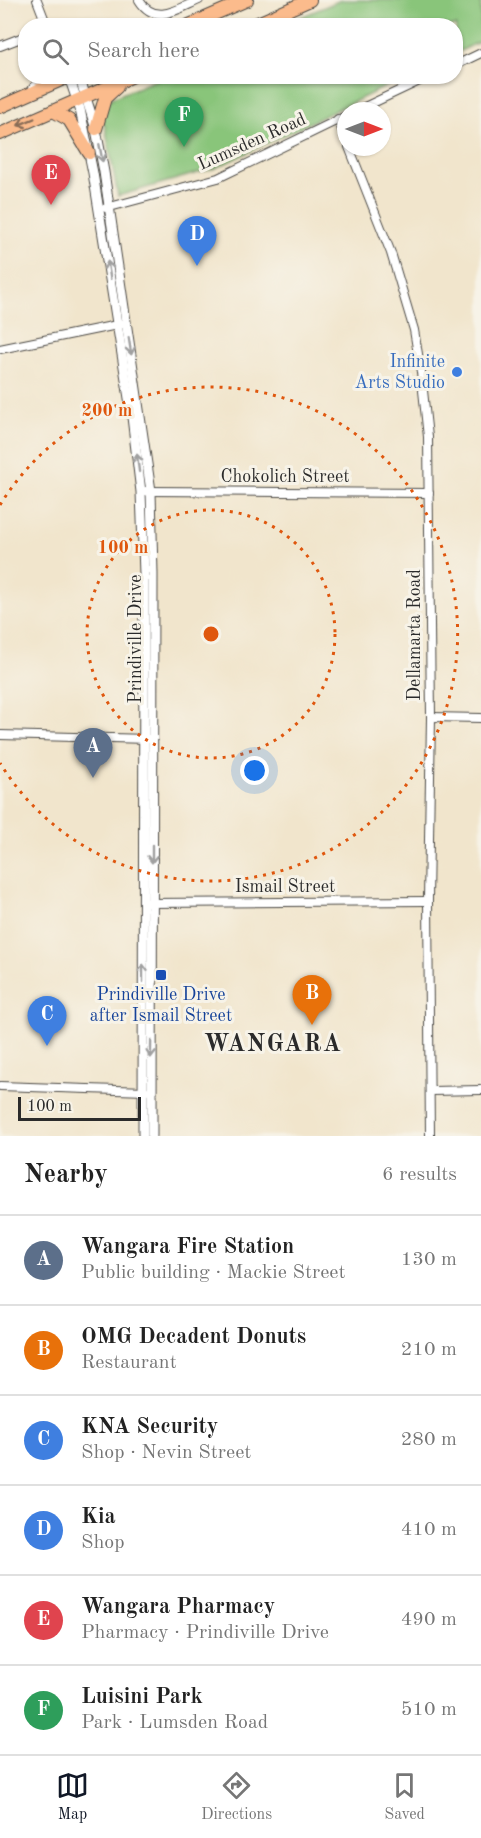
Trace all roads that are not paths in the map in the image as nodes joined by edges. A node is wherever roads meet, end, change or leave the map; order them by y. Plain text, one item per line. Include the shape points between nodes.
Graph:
1 (37, 0) edge
2 (139, 0) edge
3 (199, 0) edge
4 (247, 0) edge
5 (310, 0) edge
6 (234, 3) edge
7 (44, 18) edge
8 (203, 18) edge
9 (269, 18) edge
10 (18, 39) edge
11 (0, 46) edge
12 (481, 53) edge
13 (463, 62) edge
14 (37, 84) edge
15 (53, 84) edge
16 (73, 84) edge
17 (80, 84) edge
18 (116, 84) edge
19 (122, 84) edge
20 (413, 84) edge
21 (23, 97) junction
22 (82, 99) junction
23 (375, 102) edge
24 (0, 107) edge
25 (53, 111) junction
26 (337, 120) edge
27 (96, 129) junction
28 (0, 134) edge
29 (89, 153) junction
30 (353, 156) edge
31 (104, 208) junction
32 (122, 324) junction
33 (0, 349) edge
34 (146, 491) junction
35 (429, 493) junction
36 (430, 717) junction
37 (481, 718) edge
38 (0, 735) edge
39 (148, 739) junction
40 (428, 901) junction
41 (147, 903) junction
42 (0, 1086) edge
43 (430, 1090) junction
44 (481, 1090) edge
45 (146, 1091) junction
46 (143, 1136) edge
47 (152, 1136) edge
48 (430, 1136) edge

1 - 7 street
2 - 3 street via 144,8 159,15
4 - 6 highway
5 - 9 highway
6 - 8 highway
10 - 11 street
12 - 13 street
14 - 21 street
15 - 21 highway
16 - 22 street, Prindiville Drive
17 - 22 street, Prindiville Drive
18 - 22 highway
19 - 27 highway via 105,98
20 - 23 street
21 - 24 highway
22 - 25 highway
22 - 27 street, Prindiville Drive
22 - 29 street, Prindiville Drive
25 -> 28 highway
25 - 29 highway via 69,120
26 - 31 street, Lumsden Road via 218,178
27 -> 31 street, Prindiville Drive
29 - 31 street, Prindiville Drive
30 - 35 street, Dellamarta Road via 391,253 414,330 428,436
31 - 32 street, Prindiville Drive
32 - 33 street
32 - 34 street, Prindiville Drive
34 - 35 street, Chokolich Street
34 - 39 street, Prindiville Drive
35 - 36 street, Dellamarta Road
36 - 37 street
36 - 40 street, Dellamarta Road
38 - 39 street
39 - 41 street, Prindiville Drive
40 - 41 street, Ismail Street
40 - 43 street, Dellamarta Road
41 - 45 street, Prindiville Drive
42 - 45 street
43 - 44 street
43 - 48 street, Dellamarta Road
45 - 46 street, Prindiville Drive
45 - 47 street, Prindiville Drive

